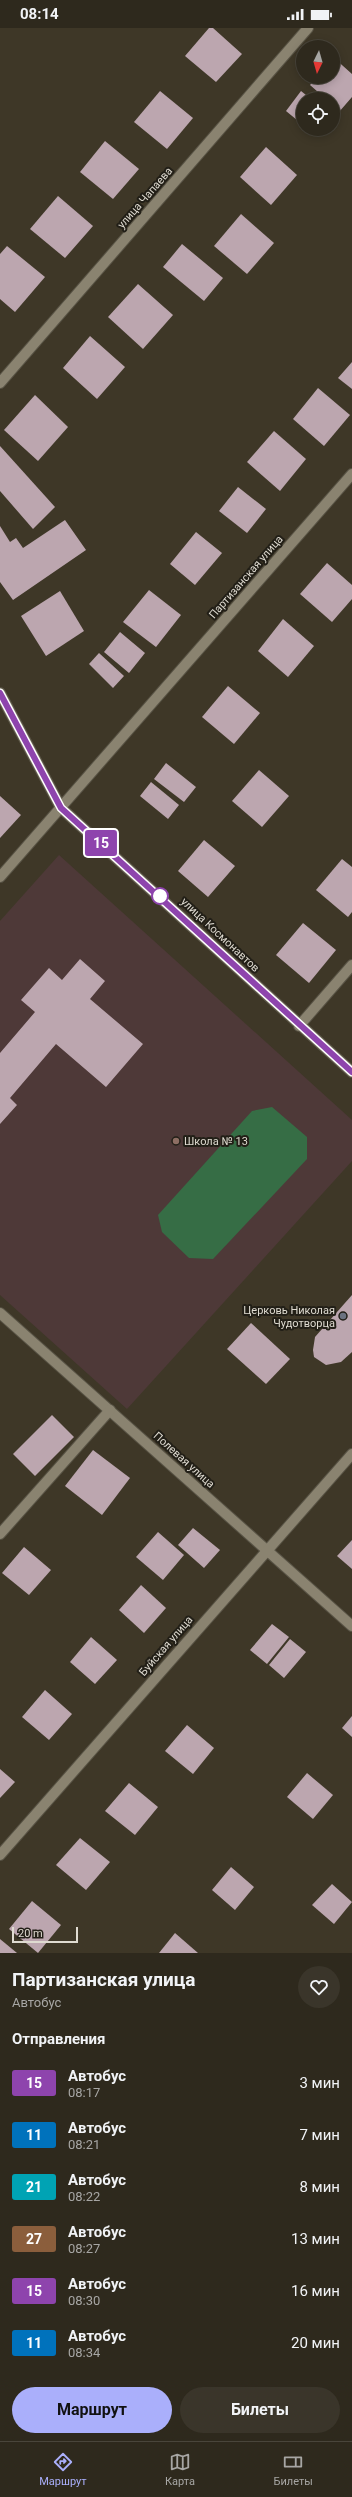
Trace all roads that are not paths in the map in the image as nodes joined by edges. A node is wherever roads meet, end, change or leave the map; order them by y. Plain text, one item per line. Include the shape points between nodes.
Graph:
1 (308, 28) edge
2 (0, 383) edge
3 (352, 474) edge
4 (0, 693) edge
5 (61, 808) junction
6 (0, 877) edge
7 (352, 965) edge
8 (299, 1026) junction
9 (352, 1072) edge
10 (0, 1313) edge
11 (110, 1410) junction
12 (352, 1454) edge
13 (0, 1534) edge
14 (267, 1549) junction
15 (352, 1626) edge
16 (0, 1855) edge

1 - 2 street, улица Чапаева
3 - 5 street, Партизанская улица
4 - 5 street, улица Космонавтов
5 - 6 street, Партизанская улица
5 - 8 street, улица Космонавтов via 159,894
7 - 8 street
8 - 9 street, улица Космонавтов
10 - 11 street, Полевая улица
11 - 13 street
11 - 14 street, Полевая улица
12 - 14 street, Буйская улица
14 - 15 street, Полевая улица
14 - 16 street, Буйская улица

